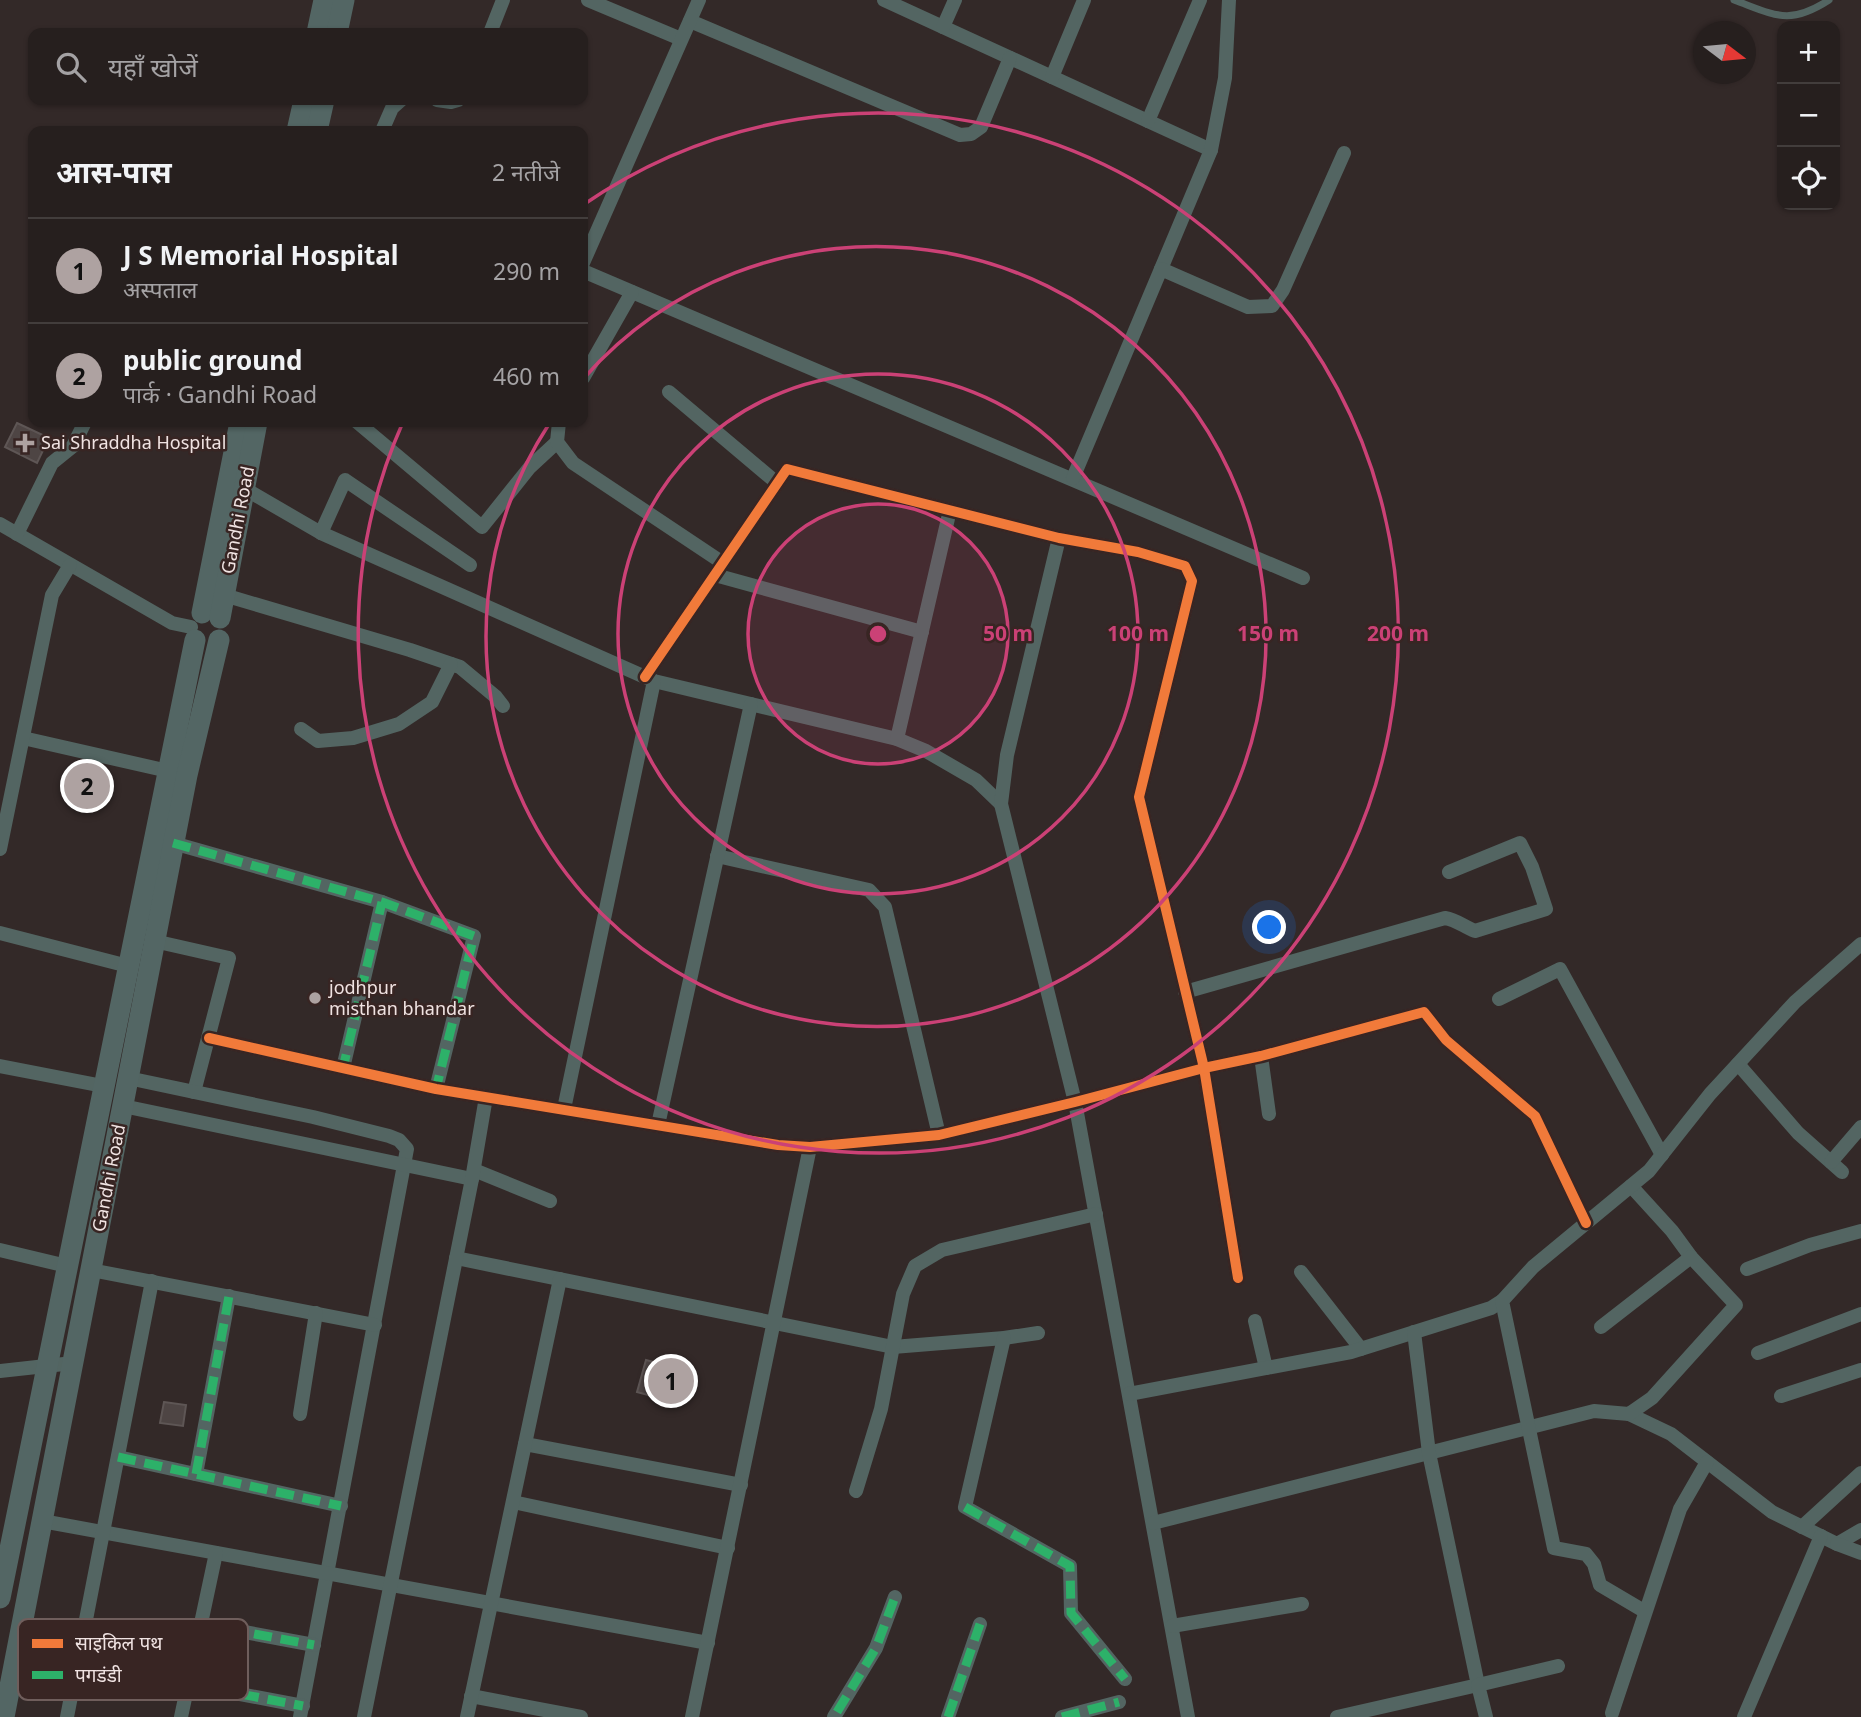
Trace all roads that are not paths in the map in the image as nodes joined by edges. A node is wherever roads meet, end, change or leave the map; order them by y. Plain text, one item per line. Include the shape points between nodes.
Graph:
1 (324, 0) edge
2 (344, 0) edge
3 (503, 0) edge
4 (588, 0) edge
5 (699, 0) edge
6 (884, 0) edge
7 (955, 0) edge
8 (1084, 0) edge
9 (1200, 0) edge
10 (1230, 0) edge
11 (1734, 0) edge
12 (1829, 0) edge
13 (690, 21) junction
14 (943, 27) junction
15 (318, 28) edge
16 (338, 28) edge
17 (492, 28) edge
18 (681, 39) junction
19 (1010, 58) junction
20 (1052, 77) junction
21 (303, 105) edge
22 (323, 105) edge
23 (395, 105) edge
24 (1148, 121) junction
25 (299, 126) edge
26 (318, 126) edge
27 (384, 126) edge
28 (1211, 150) junction
29 (1344, 153) dead end
30 (588, 252) edge
31 (1161, 270) junction
32 (588, 273) edge
33 (632, 292) junction
34 (588, 369) edge
35 (669, 392) dead end
36 (82, 427) edge
37 (239, 427) edge
38 (256, 427) edge
39 (364, 427) edge
40 (558, 427) edge
41 (557, 442) junction
42 (1073, 478) junction
43 (777, 483) junction
44 (245, 489) junction
45 (950, 510) junction
46 (0, 524) edge
47 (321, 533) junction
48 (16, 534) junction
49 (1059, 538) junction
50 (70, 565) junction
51 (470, 565) dead end
52 (719, 569) junction
53 (1303, 578) dead end
54 (224, 595) junction
55 (205, 628) junction
56 (922, 632) junction
57 (451, 664) junction
58 (650, 679) junction
59 (751, 704) junction
60 (503, 706) dead end
61 (301, 729) dead end
62 (23, 738) junction
63 (897, 739) junction
64 (167, 771) junction
65 (1001, 804) junction
66 (173, 844) junction
67 (0, 849) edge
68 (717, 856) junction
69 (1449, 872) dead end
70 (382, 902) junction
71 (0, 933) edge
72 (154, 941) junction
73 (1861, 944) edge
74 (128, 966) junction
75 (1185, 992) junction
76 (1499, 999) dead end
77 (209, 1038) junction
78 (1261, 1056) junction
79 (1738, 1064) junction
80 (0, 1066) edge
81 (343, 1068) junction
82 (1204, 1068) junction
83 (128, 1078) junction
84 (103, 1086) junction
85 (436, 1089) junction
86 (194, 1092) junction
87 (486, 1097) junction
88 (1075, 1102) junction
89 (123, 1106) junction
90 (564, 1109) junction
91 (1269, 1114) dead end
92 (658, 1125) junction
93 (1861, 1127) edge
94 (939, 1135) junction
95 (810, 1147) junction
96 (1662, 1155) junction
97 (406, 1164) junction
98 (473, 1174) junction
99 (1631, 1186) junction
100 (550, 1201) dead end
101 (1096, 1214) junction
102 (1586, 1223) junction
103 (1861, 1231) edge
104 (0, 1250) edge
105 (1691, 1257) junction
106 (456, 1258) junction
107 (67, 1266) junction
108 (1747, 1269) dead end
109 (91, 1270) junction
110 (1301, 1272) dead end
111 (1238, 1278) dead end
112 (560, 1279) junction
113 (152, 1282) junction
114 (229, 1296) junction
115 (1502, 1301) junction
116 (316, 1313) junction
117 (1861, 1314) edge
118 (1255, 1321) dead end
119 (775, 1322) junction
120 (375, 1325) junction
121 (1601, 1327) dead end
122 (1415, 1332) junction
123 (1038, 1333) dead end
124 (1004, 1338) junction
125 (893, 1347) junction
126 (1361, 1349) junction
127 (1758, 1353) dead end
128 (73, 1363) junction
129 (47, 1365) junction
130 (1266, 1368) junction
131 (1861, 1370) edge
132 (0, 1371) edge
133 (1129, 1394) junction
134 (1781, 1396) dead end
135 (300, 1414) dead end
136 (1629, 1414) junction
137 (1530, 1427) junction
138 (525, 1444) junction
139 (1429, 1453) junction
140 (118, 1457) junction
141 (1707, 1462) junction
142 (1861, 1473) edge
143 (196, 1474) junction
144 (740, 1485) junction
145 (856, 1491) dead end
146 (513, 1502) junction
147 (341, 1506) junction
148 (42, 1521) junction
149 (1153, 1522) junction
150 (1802, 1527) junction
151 (1861, 1530) edge
152 (103, 1532) junction
153 (1821, 1536) junction
154 (1837, 1544) junction
155 (727, 1548) junction
156 (216, 1553) junction
157 (1861, 1553) edge
158 (328, 1574) junction
159 (390, 1586) junction
160 (895, 1597) dead end
161 (0, 1598) edge
162 (491, 1604) junction
163 (1302, 1604) dead end
164 (1644, 1611) junction
165 (23, 1619) edge
166 (86, 1619) edge
167 (202, 1619) edge
168 (981, 1625) dead end
169 (1172, 1626) junction
170 (248, 1633) edge
171 (708, 1643) junction
172 (18, 1645) edge
173 (314, 1645) junction
174 (1558, 1666) dead end
175 (1125, 1679) dead end
176 (1479, 1685) junction
177 (471, 1696) junction
178 (248, 1698) edge
179 (1119, 1702) dead end
180 (302, 1711) edge
181 (1612, 1713) dead end
182 (4, 1717) edge
183 (363, 1717) edge
184 (467, 1717) edge
185 (581, 1717) edge
186 (692, 1717) edge
187 (834, 1717) edge
188 (948, 1717) edge
189 (1062, 1717) edge
190 (1188, 1717) edge
191 (1337, 1717) edge
192 (1486, 1717) edge
193 (1744, 1717) edge

1 - 15 main road
2 - 16 main road
3 - 17 street
4 - 18 street
5 - 13 street
6 - 14 street
7 - 14 street
8 - 20 street
9 - 24 street
10 - 28 street via 1225,78
11 - 12 lane via 1794,17
13 - 18 street
13 - 19 street via 960,135 981,127
14 - 19 street
18 - 30 street
19 - 20 street
20 - 24 street
21 - 25 main road
22 - 26 main road
23 - 27 street
24 - 28 street
28 - 31 street
29 - 31 street via 1272,306 1248,307
31 - 42 street
32 - 33 street
33 - 34 street
33 - 42 street
35 - 43 street
36 - 48 street via 73,446 51,463
37 - 55 main road, Gandhi Road
38 - 44 main road, Gandhi Road
39 - 41 street via 482,527 530,467
40 - 41 street
41 - 52 street via 573,463
42 - 53 street
43 - 45 street via 787,469
43 - 52 street
44 - 47 street
44 - 54 main road, Gandhi Road
45 - 49 street
45 - 56 street
46 - 48 street
47 - 51 street via 345,481
47 - 58 street
48 - 50 street
49 - 65 street via 1007,755
49 - 75 street via 1139,552 1185,566 1192,581 1139,797
50 - 55 street via 172,623
50 - 62 street via 52,594
52 - 56 street
52 - 58 street
54 - 55 main road, Gandhi Road
54 - 57 street
55 - 64 main road, Gandhi Road
55 - 66 main road, Gandhi Road via 187,775
56 - 63 street
57 - 60 street
57 - 61 street via 432,702 399,724 353,738 318,741
58 - 59 street
58 - 90 street
59 - 63 street
59 - 68 street
62 - 64 street
62 - 67 street
63 - 65 street via 976,780
64 - 74 main road, Gandhi Road
65 - 88 street
66 - 70 street
66 - 72 main road, Gandhi Road
68 - 92 street
68 - 94 street via 869,890 885,907
69 - 75 street via 1520,843 1546,909 1475,931 1445,918
70 - 81 street
70 - 85 street via 474,936
71 - 74 street
72 - 77 street via 229,958
72 - 83 main road, Gandhi Road
73 - 79 street via 1795,1002
74 - 84 main road, Gandhi Road
75 - 82 street
76 - 96 street via 1560,969
77 - 81 street
77 - 86 street
78 - 82 street
78 - 91 street
78 - 102 street via 1424,1012 1446,1040 1535,1116
79 - 93 street via 1798,1133 1837,1167
79 - 96 street
80 - 84 street
81 - 85 street
82 - 88 street
82 - 111 street
83 - 86 street
83 - 89 main road, Gandhi Road
84 - 107 main road, Gandhi Road
85 - 87 street
86 - 97 street via 389,1136 407,1149
87 - 90 street
87 - 98 street
88 - 94 street
88 - 101 street
89 - 97 street
89 - 109 main road, Gandhi Road
90 - 92 street
92 - 95 street
94 - 95 street
95 - 119 street
96 - 99 street
97 - 98 street
97 - 120 street
98 - 100 street
98 - 106 street
99 - 102 street
99 - 105 street
101 - 125 street via 942,1250 915,1266
101 - 133 street
102 - 115 street via 1533,1267
103 - 108 street
104 - 107 street
105 - 121 street
105 - 136 street via 1736,1305 1653,1398
106 - 112 street
106 - 159 street
107 - 129 main road, Gandhi Road
109 - 113 street
109 - 128 main road, Gandhi Road
110 - 126 street
112 - 119 street
112 - 138 street
113 - 114 street
113 - 140 street
114 - 116 street
114 - 143 street
115 - 122 street
115 - 137 street
116 - 120 street
116 - 135 street
117 - 127 street
118 - 130 street
119 - 125 street
119 - 144 street
120 - 147 street
122 - 126 street
122 - 139 street
123 - 124 street
124 - 125 street
124 - 175 street via 965,1507 1070,1566 1071,1613
125 - 145 street via 881,1409
126 - 130 street
128 - 129 street
128 - 148 main road, Gandhi Road
129 - 132 street
129 - 161 main road, Gandhi Road
130 - 133 street
131 - 134 street
133 - 149 street
136 - 137 street via 1594,1411
136 - 141 street via 1671,1434
137 - 139 street
137 - 164 street via 1554,1548 1586,1554 1600,1585
138 - 144 street
138 - 146 street
139 - 149 street
139 - 176 street
140 - 143 street
140 - 152 street
141 - 150 street via 1772,1513
141 - 164 street via 1680,1509
142 - 150 street
143 - 147 street
144 - 155 street
146 - 155 street
146 - 162 street
147 - 158 street
148 - 152 street
148 - 165 main road, Gandhi Road
149 - 169 street
150 - 153 street
151 - 154 street
152 - 156 street
152 - 166 street
153 - 154 street
153 - 193 street
154 - 157 street
155 - 171 street
156 - 158 street
156 - 167 street
158 - 159 street
158 - 173 street
159 - 162 street
159 - 183 street
160 - 187 street via 876,1648
162 - 171 street
162 - 177 street
163 - 169 street
164 - 181 street
168 - 188 street
169 - 190 street
170 - 173 street
171 - 186 street
172 - 182 main road, Gandhi Road
173 - 180 street
174 - 176 street
176 - 191 street
176 - 192 street
177 - 184 street
177 - 185 street
178 - 180 street
179 - 189 street

